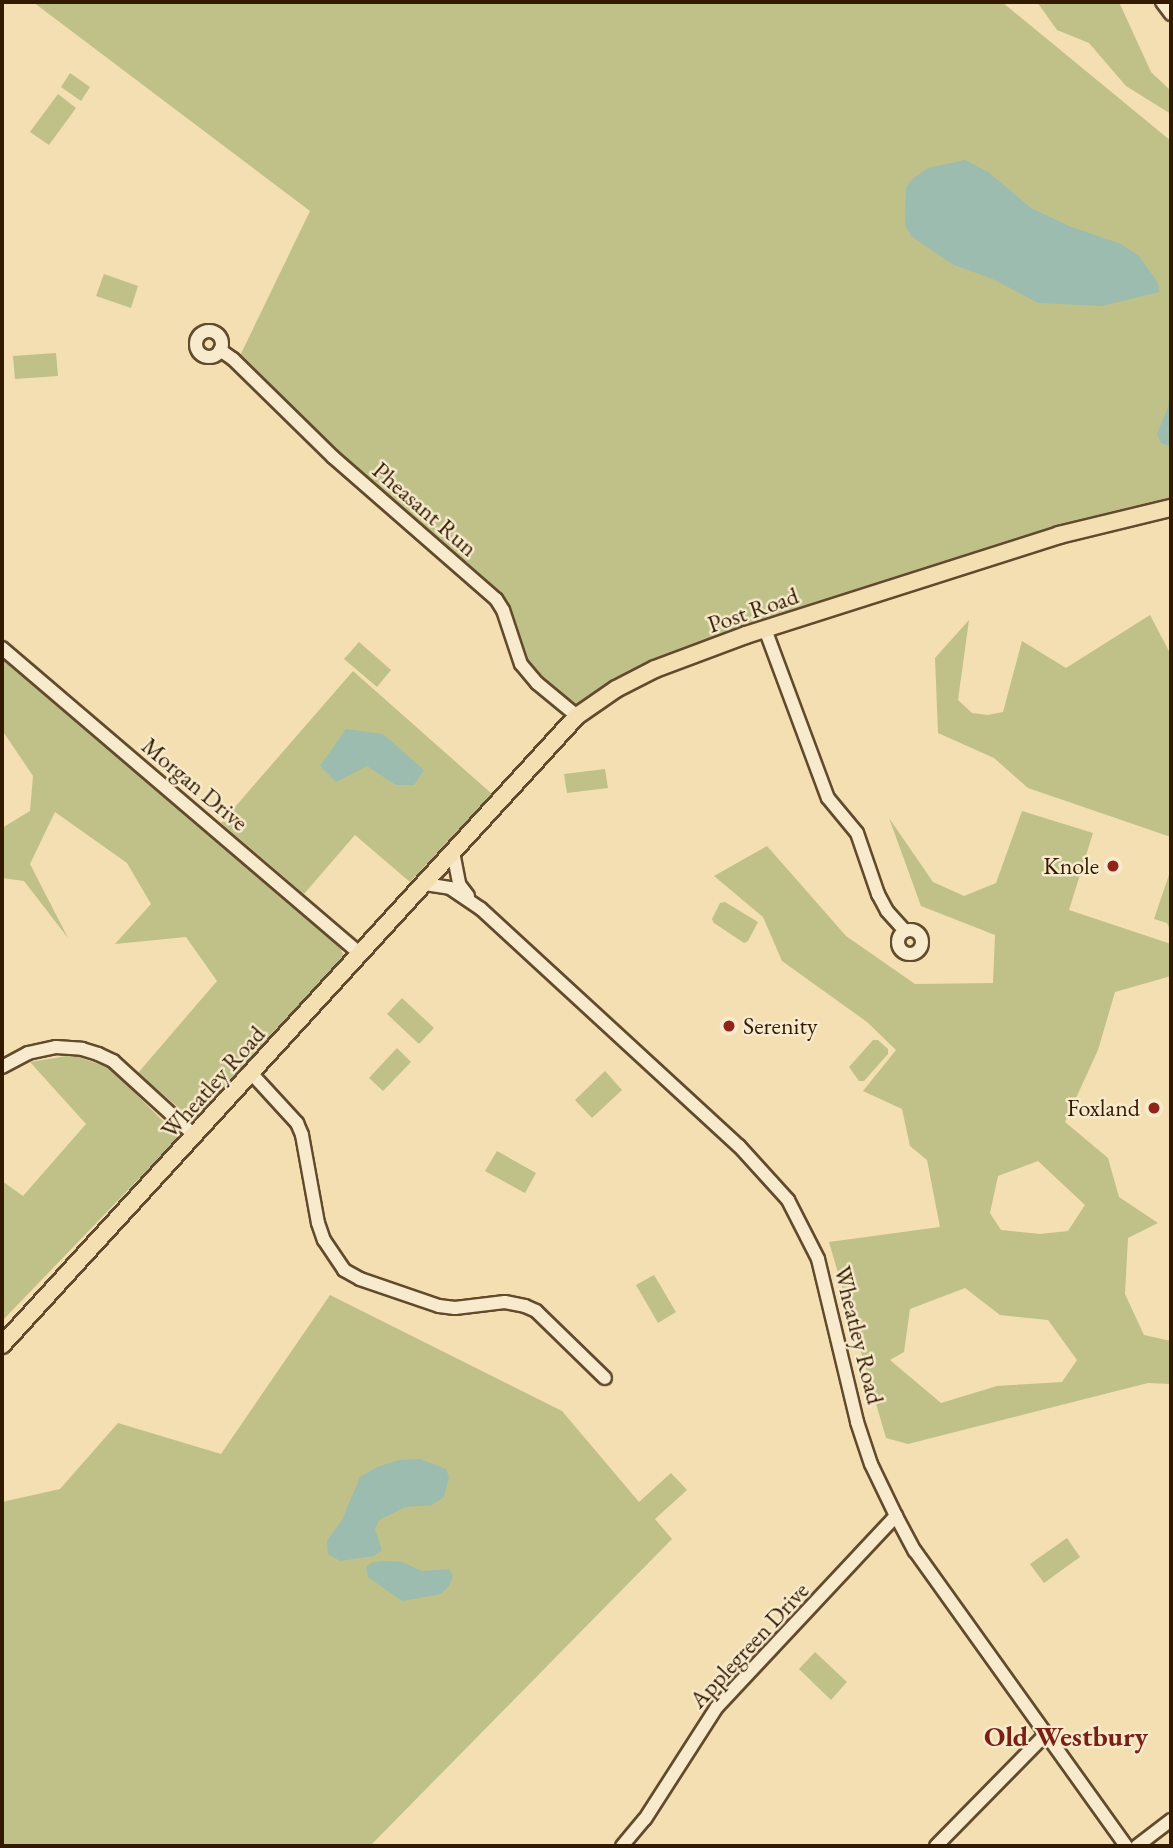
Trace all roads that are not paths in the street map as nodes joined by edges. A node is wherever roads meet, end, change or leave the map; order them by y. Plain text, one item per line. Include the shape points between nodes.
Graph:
1 (1162, 2) edge
2 (1171, 15) edge
3 (220, 351) dead end
4 (1171, 508) edge
5 (765, 629) junction
6 (2, 648) edge
7 (577, 716) junction
8 (453, 852) junction
9 (425, 884) junction
10 (470, 899) junction
11 (905, 931) dead end
12 (359, 953) junction
13 (2, 1068) edge
14 (252, 1074) junction
15 (195, 1136) junction
16 (2, 1345) edge
17 (605, 1378) dead end
18 (896, 1516) junction
19 (1046, 1734) junction
20 (1171, 1820) edge
21 (622, 1846) edge
22 (936, 1846) edge
23 (1126, 1846) edge
24 (1137, 1846) edge

1 - 2 street
3 - 7 street, Pheasant Run via 496,599 521,664
4 - 5 main road, Post Road via 1059,535
5 - 7 main road, Post Road via 656,669
5 - 11 street via 828,798 857,834 878,894
6 - 12 street, Morgan Drive
7 - 8 main road, Post Road
8 - 9 main road, Post Road
8 - 10 street, Wheatley Road via 459,884
9 - 10 street, Wheatley Road via 450,888
9 - 12 main road, Wheatley Road
10 - 18 street, Wheatley Road via 739,1146 788,1200 818,1259 857,1422 870,1464
12 - 14 main road, Wheatley Road
13 - 15 street via 28,1053 56,1046 98,1054 113,1062
14 - 15 main road, Wheatley Road
14 - 17 street via 297,1123 318,1223 344,1269 360,1279 439,1306 505,1302 525,1306 536,1311
15 - 16 main road, Wheatley Road
18 - 19 street, Wheatley Road via 915,1552
18 - 21 street, Applegreen Drive via 717,1707 651,1811
19 - 22 street
19 - 23 street, Wheatley Road
20 - 24 street

